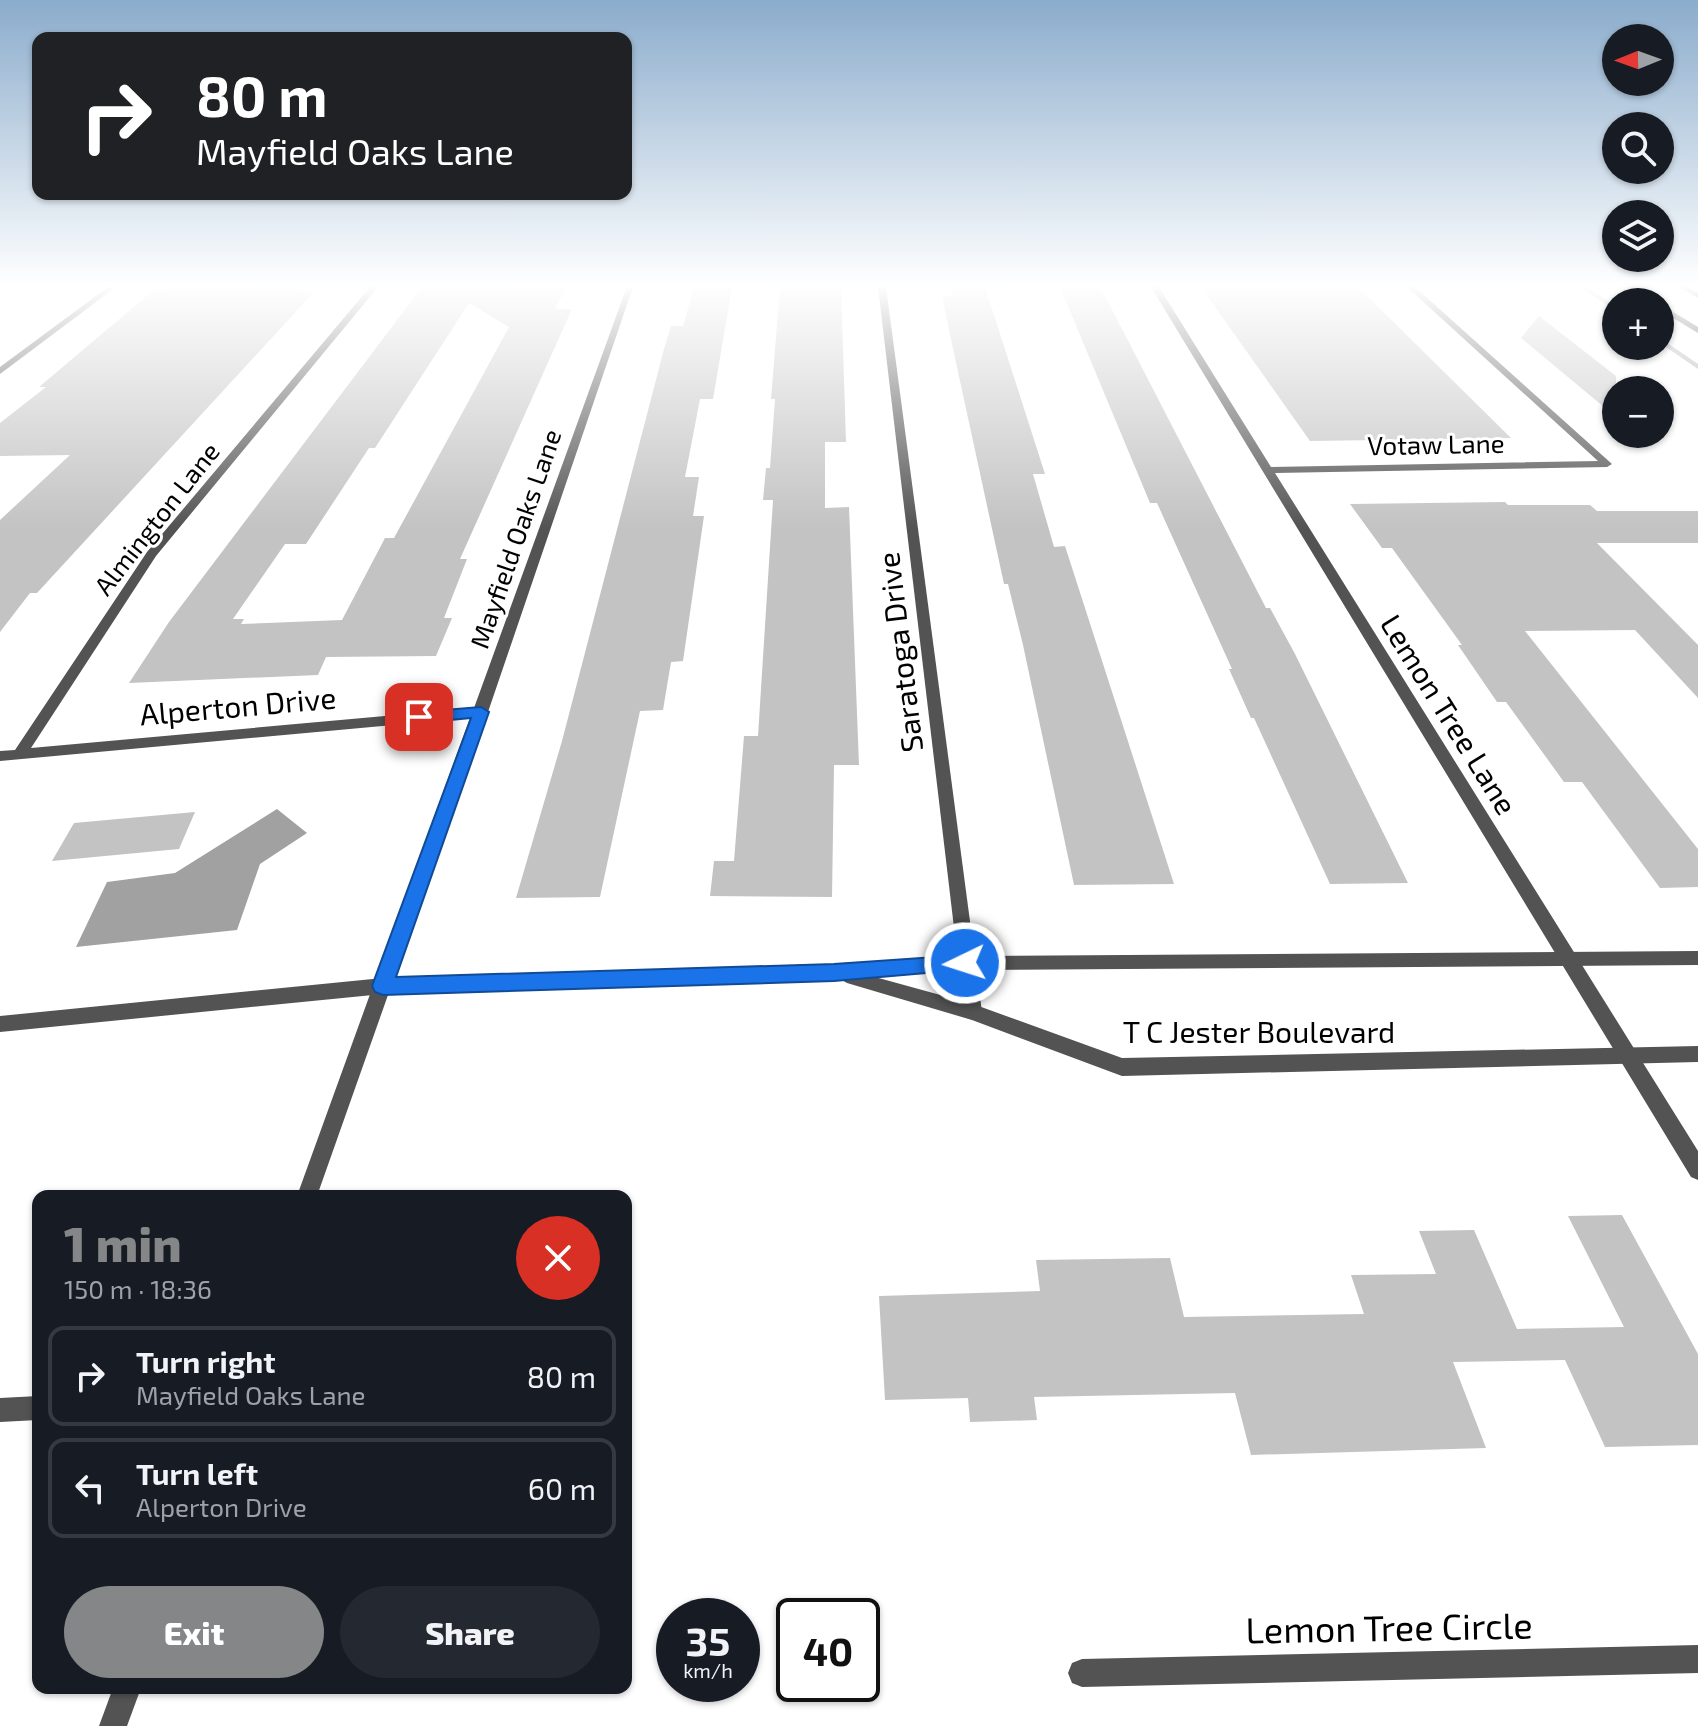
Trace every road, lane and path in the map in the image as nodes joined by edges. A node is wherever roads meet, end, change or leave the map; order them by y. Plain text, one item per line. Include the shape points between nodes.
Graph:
1 (307, 368) edge
2 (602, 368) edge
3 (892, 368) edge
4 (1204, 368) edge
5 (1500, 368) edge
6 (1266, 470) junction
7 (481, 712) junction
8 (21, 752) junction
9 (0, 756) edge
10 (1698, 958) edge
11 (1569, 959) junction
12 (965, 963) junction
13 (834, 972) junction
14 (383, 986) junction
15 (973, 1012) junction
16 (0, 1024) edge
17 (1698, 1054) edge
18 (1628, 1055) junction
19 (1698, 1170) edge
20 (309, 1190) edge
21 (32, 1408) edge
22 (0, 1410) edge
23 (1698, 1659) edge
24 (1082, 1673) dead end
25 (125, 1694) edge
26 (113, 1726) edge

1 - 8 street, Almington Lane via 151,554
2 - 7 street, Mayfield Oaks Lane
3 - 12 street, Saratoga Drive
4 - 6 street, Lemon Tree Lane
5 - 6 street, Votaw Lane via 1607,464
6 - 11 street, Lemon Tree Lane
7 - 8 street, Alperton Drive
7 - 14 street, Mayfield Oaks Lane
8 - 9 street, Alperton Drive
10 - 11 street, T C Jester Boulevard
11 - 12 street, T C Jester Boulevard
11 - 18 street, Lemon Tree Lane
12 - 13 street, T C Jester Boulevard
12 - 15 street, Saratoga Drive
13 - 14 street, T C Jester Boulevard
13 - 15 street, T C Jester Boulevard
14 - 16 street, T C Jester Boulevard
14 - 20 street, Mayfield Oaks Lane
15 - 18 street, T C Jester Boulevard via 1122,1067
17 - 18 street, T C Jester Boulevard
18 - 19 street, Lemon Tree Lane
21 - 22 street
23 - 24 street, Lemon Tree Circle
25 - 26 street

